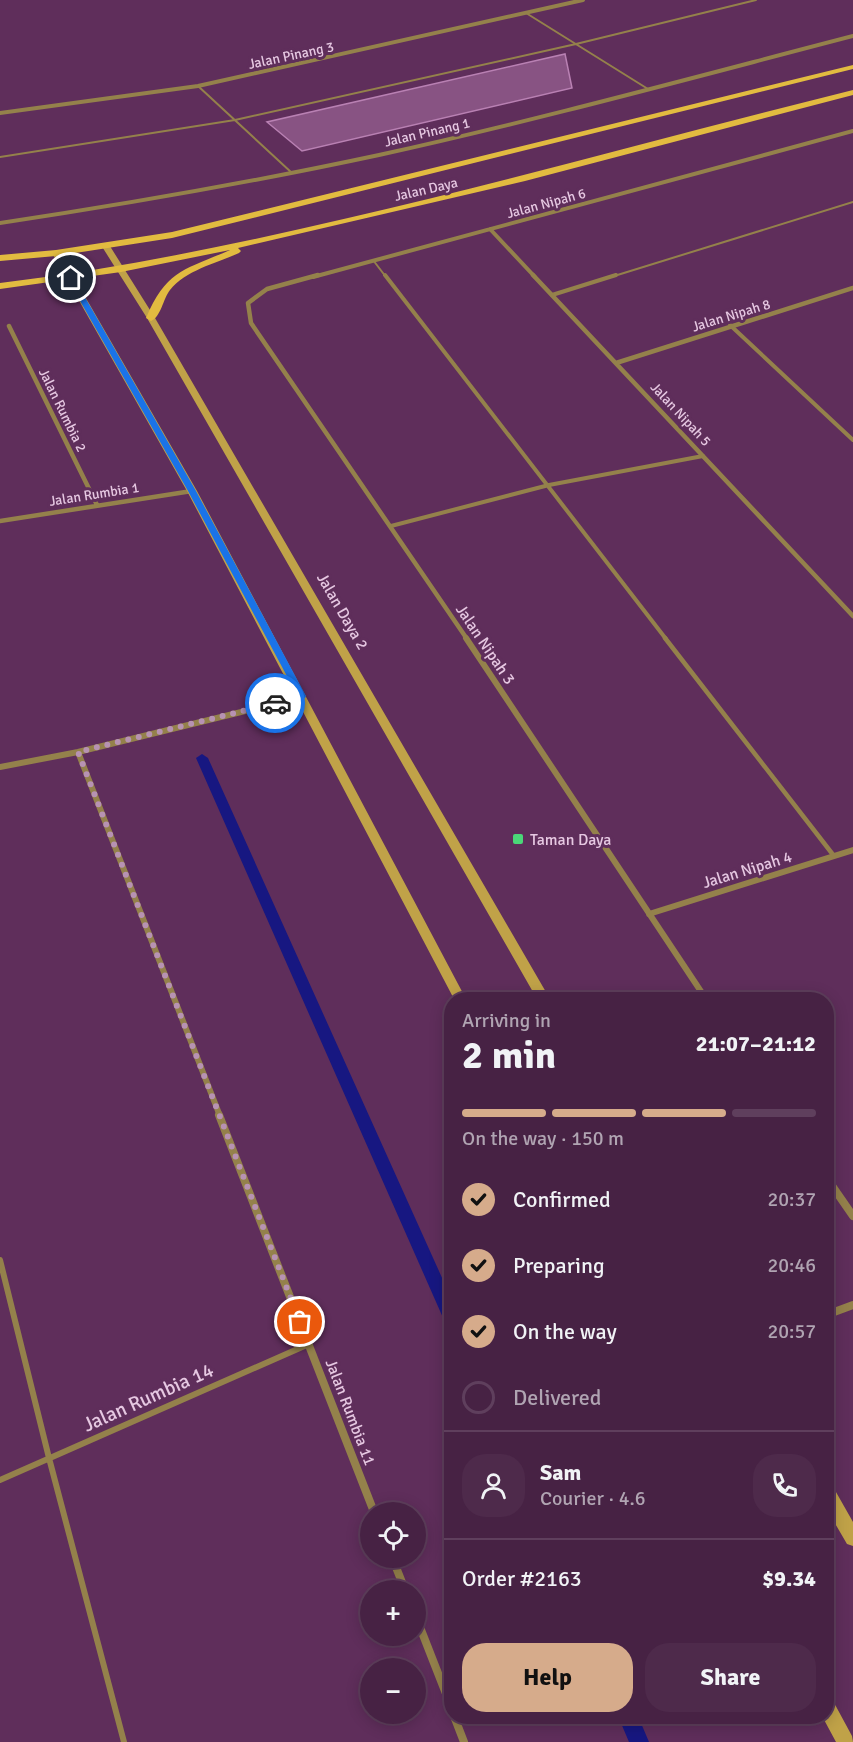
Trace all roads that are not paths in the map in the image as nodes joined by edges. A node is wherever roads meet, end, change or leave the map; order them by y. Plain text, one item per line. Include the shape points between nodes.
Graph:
1 (583, 0) edge
2 (756, 0) edge
3 (525, 13) junction
4 (853, 36) edge
5 (576, 44) junction
6 (853, 67) edge
7 (198, 86) junction
8 (648, 89) junction
9 (853, 92) edge
10 (0, 113) edge
11 (235, 120) junction
12 (853, 131) edge
13 (846, 132) junction
14 (853, 136) edge
15 (0, 157) edge
16 (292, 173) junction
17 (853, 202) edge
18 (0, 223) edge
19 (490, 230) junction
20 (255, 242) junction
21 (105, 245) junction
22 (56, 253) junction
23 (0, 258) edge
24 (373, 261) junction
25 (120, 269) junction
26 (71, 278) junction
27 (0, 286) edge
28 (851, 289) edge
29 (552, 294) junction
30 (853, 294) edge
31 (248, 303) joint
32 (151, 318) junction
33 (9, 326) dead end
34 (730, 326) junction
35 (616, 363) junction
36 (853, 440) edge
37 (703, 456) junction
38 (549, 485) junction
39 (192, 491) junction
40 (97, 505) junction
41 (0, 521) edge
42 (391, 526) junction
43 (853, 616) edge
44 (302, 696) junction
45 (78, 752) junction
46 (0, 767) edge
47 (853, 850) edge
48 (834, 856) junction
49 (649, 914) junction
50 (456, 992) edge
51 (540, 992) edge
52 (701, 992) edge
53 (834, 1189) edge
54 (853, 1216) edge
55 (0, 1260) edge
56 (853, 1305) edge
57 (834, 1312) edge
58 (309, 1344) junction
59 (49, 1458) junction
60 (0, 1480) edge
61 (370, 1502) edge
62 (834, 1505) edge
63 (853, 1538) edge
64 (426, 1643) edge
65 (444, 1689) edge
66 (834, 1720) edge
67 (457, 1724) edge
68 (124, 1742) edge
69 (464, 1742) edge
70 (846, 1742) edge

1 - 3 street, Jalan Pinang 3
2 - 5 lane
3 - 5 lane
3 - 7 street, Jalan Pinang 3
4 - 8 street, Jalan Pinang 1
5 - 8 lane
5 - 11 lane
6 - 21 main road, Jalan Daya via 266,213 172,235
7 - 10 street, Jalan Pinang 3
7 - 11 lane
8 - 16 street, Jalan Pinang 1
9 - 20 main road, Jalan Daya via 464,195
11 - 15 lane
11 - 16 lane
12 - 13 street, Jalan Nipah 6
13 - 14 lane
13 - 19 street, Jalan Nipah 6
16 - 18 street, Jalan Pinang 1
17 - 29 lane
19 - 24 street, Jalan Nipah 6
19 - 29 street, Jalan Nipah 5
20 - 25 main road, Jalan Daya
20 - 32 main road via 169,285
21 - 22 main road, Jalan Daya
21 - 25 main road, Jalan Daya 2
22 - 23 main road, Jalan Daya
22 - 26 main road
24 - 31 street, Jalan Nipah 6 via 267,289
24 - 38 lane
25 - 26 main road, Jalan Daya
25 - 32 main road, Jalan Daya 2
26 - 27 main road, Jalan Daya
26 - 39 main road
28 - 30 street
28 - 34 street, Jalan Nipah 8
29 - 35 street, Jalan Nipah 5
31 - 42 street, Jalan Nipah 3 via 251,322
32 - 51 main road, Jalan Daya 2
33 - 40 street, Jalan Rumbia 2
34 - 35 street, Jalan Nipah 8
34 - 36 lane
35 - 37 street, Jalan Nipah 5
37 - 38 lane
37 - 43 street, Jalan Nipah 5
38 - 42 lane
38 - 48 lane
39 - 40 street, Jalan Rumbia 1
39 - 44 main road
40 - 41 street, Jalan Rumbia 1
42 - 49 street, Jalan Nipah 3
44 - 45 street
44 - 50 main road
45 - 46 street
45 - 58 street, Jalan Rumbia 11
47 - 48 street, Jalan Nipah 4
48 - 49 street, Jalan Nipah 4
49 - 52 street, Jalan Nipah 3
53 - 54 street
55 - 59 lane
56 - 57 street
58 - 59 lane, Jalan Rumbia 14
58 - 61 street, Jalan Rumbia 11
59 - 60 lane, Jalan Rumbia 14
59 - 68 lane
62 - 63 main road
64 - 65 street
66 - 70 main road
67 - 69 street

